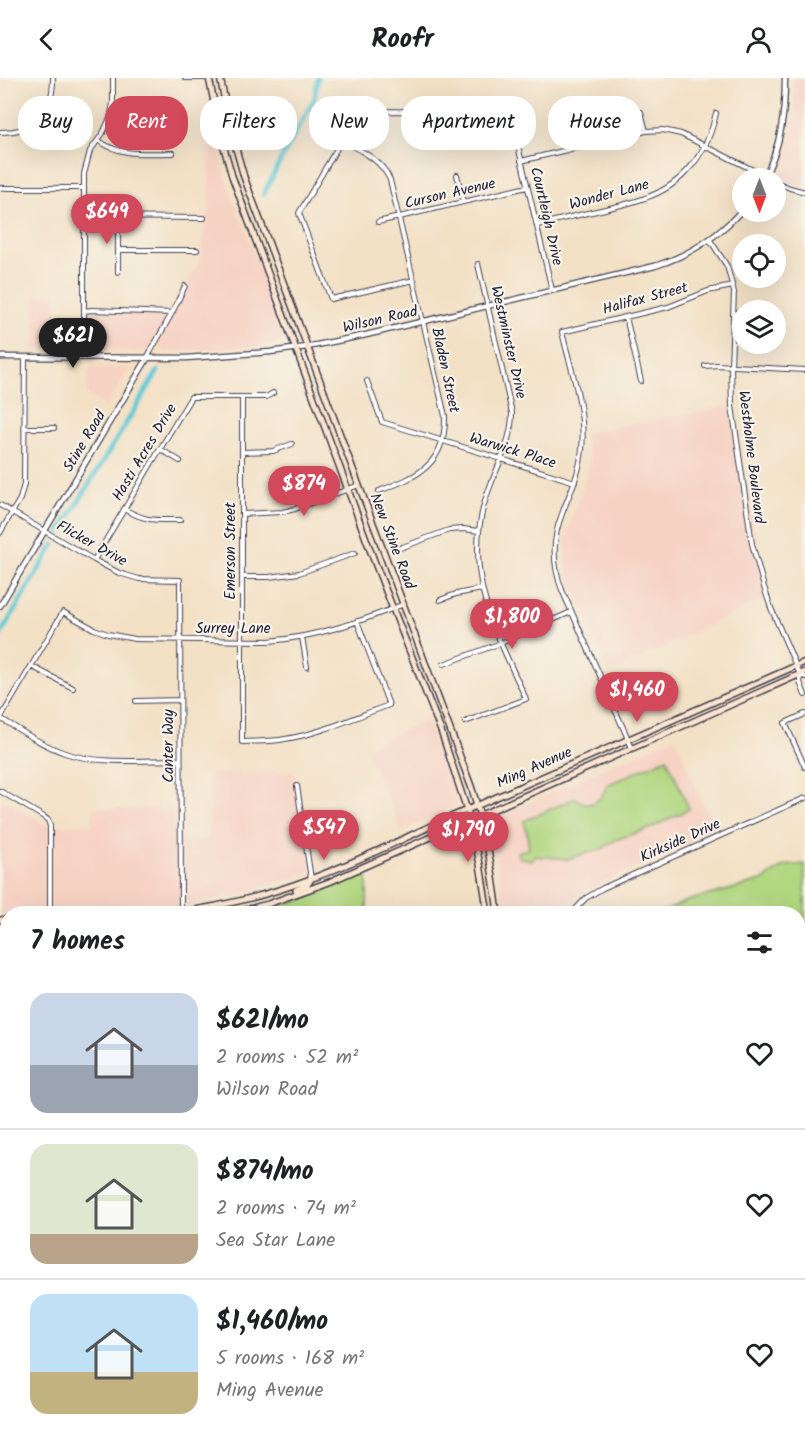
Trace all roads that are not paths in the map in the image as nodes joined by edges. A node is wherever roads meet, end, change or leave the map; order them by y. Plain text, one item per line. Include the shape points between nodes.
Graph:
1 (53, 78) edge
2 (113, 78) edge
3 (185, 78) edge
4 (210, 78) edge
5 (220, 78) edge
6 (785, 78) edge
7 (389, 111) edge
8 (716, 112) dead end
9 (642, 116) edge
10 (646, 131) junction
11 (0, 132) edge
12 (642, 132) edge
13 (98, 140) junction
14 (705, 146) junction
15 (336, 150) edge
16 (359, 150) edge
17 (567, 150) edge
18 (173, 153) dead end
19 (521, 161) junction
20 (747, 168) edge
21 (770, 168) edge
22 (457, 175) dead end
23 (786, 186) edge
24 (527, 187) junction
25 (0, 188) edge
26 (84, 188) junction
27 (805, 192) edge
28 (463, 202) junction
29 (84, 217) junction
30 (399, 217) junction
31 (118, 218) junction
32 (204, 218) dead end
33 (732, 221) edge
34 (378, 222) dead end
35 (537, 225) junction
36 (710, 240) junction
37 (118, 250) junction
38 (197, 250) dead end
39 (478, 264) dead end
40 (118, 272) dead end
41 (414, 279) junction
42 (732, 283) edge
43 (185, 286) dead end
44 (732, 286) edge
45 (733, 288) edge
46 (552, 290) junction
47 (488, 306) junction
48 (84, 311) junction
49 (172, 313) junction
50 (626, 317) junction
51 (424, 321) junction
52 (307, 347) junction
53 (296, 348) junction
54 (0, 357) edge
55 (25, 358) junction
56 (84, 358) junction
57 (147, 359) junction
58 (705, 366) dead end
59 (731, 366) junction
60 (805, 370) edge
61 (367, 381) dead end
62 (641, 381) dead end
63 (273, 393) dead end
64 (242, 397) junction
65 (24, 428) junction
66 (54, 428) dead end
67 (442, 441) junction
68 (292, 444) dead end
69 (160, 449) junction
70 (242, 452) junction
71 (502, 459) junction
72 (180, 461) dead end
73 (575, 482) junction
74 (359, 485) junction
75 (348, 489) junction
76 (379, 491) dead end
77 (0, 505) edge
78 (124, 509) junction
79 (12, 512) junction
80 (242, 514) junction
81 (180, 520) dead end
82 (44, 531) junction
83 (479, 531) junction
84 (0, 533) edge
85 (400, 548) dead end
86 (355, 554) dead end
87 (94, 560) junction
88 (242, 577) junction
89 (180, 580) joint
90 (482, 589) junction
91 (440, 600) dead end
92 (404, 604) junction
93 (0, 606) edge
94 (393, 609) junction
95 (571, 612) junction
96 (357, 621) junction
97 (302, 637) junction
98 (180, 641) junction
99 (242, 641) junction
100 (501, 643) junction
101 (805, 662) edge
102 (444, 664) dead end
103 (31, 666) junction
104 (796, 666) junction
105 (307, 667) dead end
106 (803, 674) edge
107 (73, 688) dead end
108 (805, 695) edge
109 (180, 700) junction
110 (136, 701) dead end
111 (805, 714) edge
112 (0, 719) edge
113 (465, 722) dead end
114 (628, 740) junction
115 (632, 748) junction
116 (180, 760) junction
117 (805, 767) edge
118 (297, 786) dead end
119 (0, 791) edge
120 (805, 798) edge
121 (477, 805) junction
122 (467, 809) junction
123 (480, 814) junction
124 (470, 819) junction
125 (311, 879) junction
126 (268, 903) junction
127 (51, 906) edge
128 (181, 906) edge
129 (216, 906) edge
130 (259, 906) edge
131 (487, 906) edge
132 (497, 906) edge
133 (578, 906) edge

1 - 11 street via 50,102 38,121 18,131
2 - 13 street via 112,110
3 - 4 street
4 - 53 main road, New Stine Road via 232,176
5 - 52 main road, New Stine Road via 244,177
6 - 21 street via 783,120
7 - 19 street, Courtleigh Drive via 510,112
8 - 14 street, Wonder Lane
9 - 10 street
10 - 12 street
10 - 14 street via 672,131
13 - 18 street via 124,152
13 - 26 street via 87,159
14 - 20 street
14 - 35 street, Wonder Lane via 684,175 658,193
15 - 41 street via 299,213 331,299
16 - 30 street, Bladen Street via 384,169
17 - 19 street
19 - 24 street, Courtleigh Drive
22 - 28 street
23 - 27 street
24 - 28 street, Curson Avenue
24 - 35 street, Courtleigh Drive
25 - 26 street
26 - 29 street
28 - 30 street, Curson Avenue
29 - 31 street
29 - 48 street
30 - 34 street, Curson Avenue
30 - 41 street, Bladen Street
31 - 32 street
31 - 37 street
33 - 36 street, Wilson Road
35 - 46 street, Courtleigh Drive
36 - 42 street, Westholme Boulevard via 727,266
36 - 46 street, Wilson Road via 662,264
37 - 38 street
37 - 40 street
39 - 47 street, Westminster Drive
41 - 51 street, Bladen Street
43 - 49 street, Stine Road
44 - 50 street, Halifax Street
45 - 59 street, Westholme Boulevard
46 - 47 street, Wilson Road
47 - 51 street, Wilson Road
47 - 71 street, Westminster Drive via 512,412
48 - 49 street
48 - 56 street
49 - 57 street, Stine Road
50 - 62 street
50 - 73 street, Halifax Street via 562,332 582,420 582,452
51 - 52 street, Wilson Road
51 - 67 street, Bladen Street via 444,409
52 - 53 street, Wilson Road
52 - 74 main road, New Stine Road
53 - 57 street, Wilson Road via 207,358
53 - 75 main road, New Stine Road
54 - 55 street, Wilson Road
55 - 56 street, Wilson Road
55 - 65 street
56 - 57 street, Wilson Road
57 - 82 street, Stine Road
58 - 59 street
59 - 60 street
59 - 104 street, Westholme Boulevard via 733,416 752,544 771,608
61 - 67 street, Warwick Place via 382,422
63 - 64 street, Hasti Acres Drive via 266,397
64 - 69 street, Hasti Acres Drive via 191,397
64 - 70 street, Emerson Street
65 - 66 street
65 - 79 street via 24,484
67 - 71 street, Warwick Place
67 - 76 street, Bladen Street via 423,470
68 - 70 street via 265,452
69 - 72 street
69 - 78 street, Hasti Acres Drive
70 - 80 street, Emerson Street
71 - 73 street, Warwick Place
71 - 83 street, Westminster Drive via 485,501
73 - 95 street via 558,525 555,549 559,582
74 - 75 street
74 - 92 main road, New Stine Road
75 - 80 street via 295,509
75 - 94 main road, New Stine Road
77 - 79 street, Flicker Drive
78 - 81 street via 144,519
78 - 87 street, Hasti Acres Drive
79 - 82 street, Flicker Drive
79 - 84 street
80 - 88 street, Emerson Street
82 - 87 street, Flicker Drive
82 - 93 street, Stine Road
83 - 85 street via 449,530
83 - 90 street, Westminster Drive
86 - 88 street via 299,573
87 - 89 street, Flicker Drive via 129,576
88 - 99 street, Emerson Street
89 - 98 street, Canter Way
90 - 91 street
90 - 100 street, Westminster Drive
92 - 94 street, Surrey Lane
92 - 121 main road, New Stine Road
94 - 96 street, Surrey Lane
94 - 122 main road, New Stine Road
95 - 100 street
95 - 114 street
96 - 97 street, Surrey Lane
96 - 99 street, Emerson Street via 389,705 297,737 242,742
97 - 99 street, Surrey Lane
97 - 105 street
98 - 99 street, Surrey Lane
98 - 103 street, Surrey Lane via 122,637 94,629 63,612
98 - 109 street, Canter Way
100 - 102 street
100 - 113 street, Westminster Drive via 526,699
101 - 104 main road, Ming Avenue
103 - 107 street
103 - 112 street
104 - 106 street, Westholme Boulevard
104 - 114 main road, Ming Avenue
106 - 108 street, Westholme Boulevard via 800,682
106 - 115 main road, Ming Avenue
109 - 110 street
109 - 116 street, Canter Way
111 - 117 street via 785,723
112 - 116 street via 42,743 78,757
114 - 115 street
114 - 121 main road, Ming Avenue
115 - 123 main road, Ming Avenue
116 - 128 street, Canter Way
118 - 125 street
119 - 127 street via 50,824
120 - 133 street, Kirkside Drive via 603,888
121 - 122 main road, Ming Avenue
121 - 123 main road, New Stine Road
122 - 124 main road, New Stine Road
122 - 125 main road, Ming Avenue
123 - 124 main road, Ming Avenue
123 - 132 main road, New Stine Road
124 - 126 main road, Ming Avenue via 329,882
124 - 131 main road, New Stine Road
125 - 126 main road via 307,885
125 - 129 main road, Ming Avenue
126 - 130 main road, Ming Avenue

